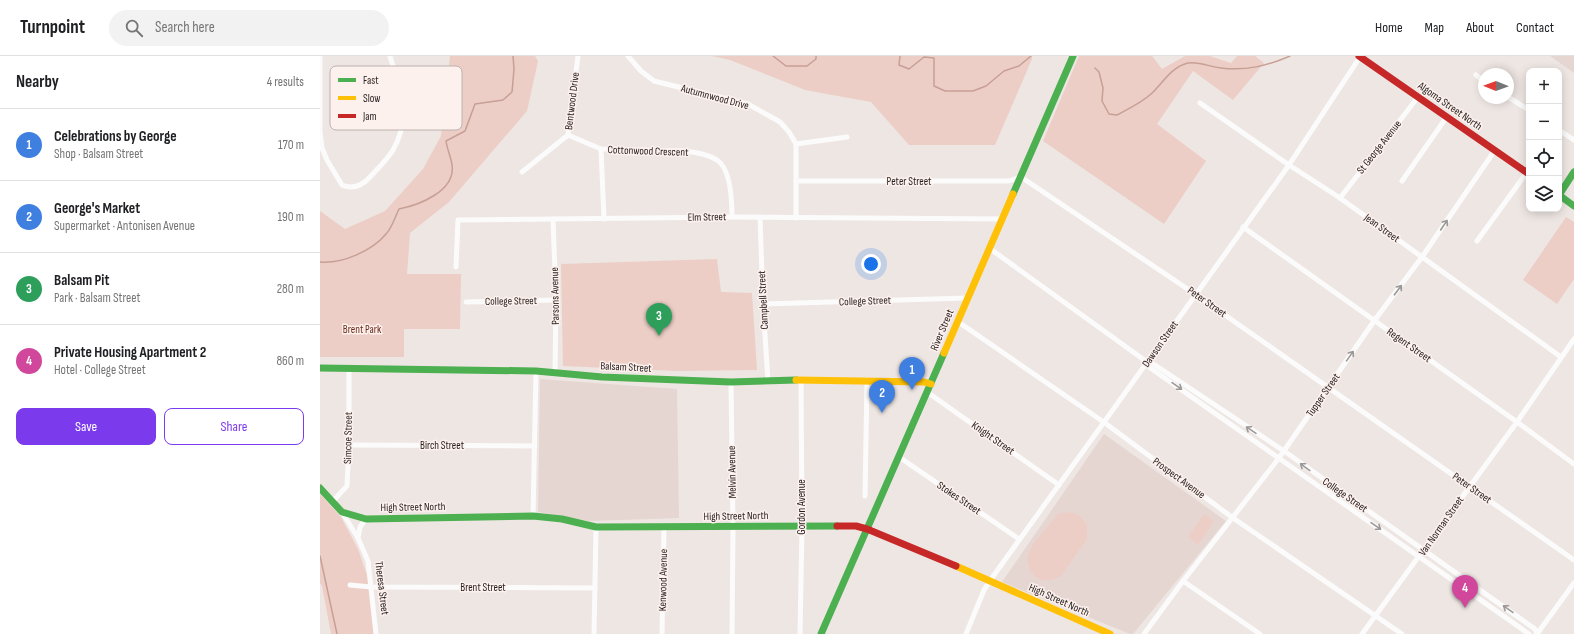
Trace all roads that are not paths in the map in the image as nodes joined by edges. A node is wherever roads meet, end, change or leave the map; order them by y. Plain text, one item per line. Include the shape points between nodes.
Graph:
1 (320, 56) edge
2 (390, 56) edge
3 (578, 56) edge
4 (628, 56) edge
5 (1072, 56) edge
6 (1359, 57) edge
7 (393, 66) edge
8 (1418, 97) junction
9 (1514, 101) edge
10 (1200, 103) dead end
11 (1526, 108) edge
12 (1446, 118) junction
13 (401, 130) edge
14 (1562, 132) edge
15 (568, 135) junction
16 (847, 137) dead end
17 (1574, 140) edge
18 (796, 144) junction
19 (601, 149) junction
20 (1495, 150) junction
21 (1288, 165) junction
22 (522, 172) dead end
23 (1526, 172) edge
24 (1574, 172) edge
25 (1526, 176) edge
26 (1021, 177) junction
27 (796, 181) junction
28 (1402, 181) dead end
29 (1562, 190) edge
30 (1562, 197) edge
31 (1340, 198) junction
32 (1574, 206) edge
33 (732, 217) junction
34 (760, 217) junction
35 (796, 218) junction
36 (553, 219) junction
37 (604, 219) junction
38 (1002, 219) junction
39 (1244, 227) junction
40 (1477, 241) dead end
41 (989, 248) junction
42 (1422, 257) junction
43 (456, 267) dead end
44 (1195, 294) junction
45 (967, 298) junction
46 (556, 300) junction
47 (466, 302) dead end
48 (763, 304) junction
49 (957, 321) junction
50 (1374, 321) junction
51 (1574, 339) edge
52 (1561, 357) junction
53 (1147, 362) junction
54 (320, 368) edge
55 (349, 369) junction
56 (536, 371) junction
57 (555, 372) junction
58 (800, 380) junction
59 (867, 380) junction
60 (731, 382) junction
61 (768, 382) junction
62 (931, 384) junction
63 (1328, 388) junction
64 (927, 392) junction
65 (1105, 422) junction
66 (1517, 422) junction
67 (349, 445) junction
68 (534, 446) junction
69 (1284, 451) junction
70 (899, 457) junction
71 (1279, 458) junction
72 (1574, 464) edge
73 (1326, 482) junction
74 (1059, 485) junction
75 (1469, 486) junction
76 (320, 488) edge
77 (1322, 488) junction
78 (865, 496) dead end
79 (333, 502) junction
80 (342, 512) junction
81 (533, 516) junction
82 (1233, 518) junction
83 (366, 519) junction
84 (802, 526) junction
85 (596, 527) junction
86 (664, 527) junction
87 (733, 527) junction
88 (867, 529) junction
89 (358, 538) junction
90 (1019, 539) junction
91 (1424, 550) junction
92 (1419, 557) junction
93 (1574, 560) edge
94 (990, 581) junction
95 (1183, 581) junction
96 (1574, 583) edge
97 (350, 585) dead end
98 (371, 586) junction
99 (595, 588) junction
100 (1375, 616) junction
101 (376, 634) edge
102 (594, 634) edge
103 (662, 634) edge
104 (732, 634) edge
105 (800, 634) edge
106 (821, 634) edge
107 (966, 634) edge
108 (1110, 634) edge
109 (1144, 634) edge
110 (1260, 634) edge
111 (1362, 634) edge
112 (1402, 634) edge
113 (1529, 634) edge
114 (1537, 634) edge

1 - 13 street via 322,148 342,185 360,186 367,180 392,151
2 - 7 street
3 - 15 street, Bentwood Drive
4 - 18 street, Autumnwood Drive via 654,81 748,104 780,122
5 - 26 main road, River Street
6 - 8 main road, Algoma Street North
6 - 21 street, Dawson Street
8 - 12 main road, Algoma Street North
8 - 31 street, St George Avenue
9 - 11 street
10 - 21 street, Jean Street
12 - 20 main road, Algoma Street North
12 - 28 street
14 - 17 street
15 - 19 street, Cottonwood Crescent
15 - 22 street, Bentwood Drive
16 - 18 street
18 - 27 street
19 - 33 street, Cottonwood Crescent via 694,152 717,160 724,170 731,190
19 - 37 street
20 - 23 main road, Algoma Street North
42 -> 20 street, Tupper Street
21 - 31 street, Jean Street
21 - 39 street, Dawson Street
24 - 29 main road
25 - 40 street
26 - 27 street, Peter Street via 1008,181
26 - 38 main road, River Street
26 - 44 street, Peter Street
27 - 35 street
30 - 32 main road
31 - 42 street, Jean Street
33 - 34 street, Elm Street
33 - 37 street, Elm Street
34 - 35 street, Elm Street
34 - 48 street, Campbell Street
35 - 38 street, Elm Street
36 - 37 street, Elm Street
36 - 43 street, Elm Street via 458,220
36 - 46 street, Parsons Avenue
38 - 41 main road, River Street
39 - 44 street, Dawson Street
39 - 50 street, Regent Street
41 - 45 main road, River Street
41 - 53 street, College Street
50 -> 42 street, Tupper Street
42 - 52 street, Jean Street
44 - 53 street, Dawson Street
44 - 63 street, Peter Street
45 - 48 street, College Street
45 - 49 main road, River Street
46 - 47 street, College Street
46 - 57 street, Parsons Avenue
48 - 61 street, Campbell Street
49 - 62 main road, River Street
49 - 65 street, Prospect Avenue
63 -> 50 street, Tupper Street
50 - 66 street, Regent Street
51 - 52 street, Van Norman Street
52 - 66 street, Van Norman Street
53 - 65 street, Dawson Street
69 -> 53 street, College Street
53 -> 71 street, College Street via 1149,367
54 - 55 main road, Balsam Street
55 - 56 main road, Balsam Street
55 - 67 street, Simcoe Street
56 - 57 main road, Balsam Street
56 - 68 street
57 - 60 main road, Balsam Street via 602,377
58 - 59 main road, Balsam Street
58 - 61 main road, Balsam Street
58 - 84 street, Gordon Avenue
59 - 62 main road, Balsam Street
59 - 78 street
60 - 61 main road, Balsam Street
60 - 87 street, Melvin Avenue
62 - 64 main road, River Street
63 - 69 street, Tupper Street
63 - 75 street, Peter Street
64 - 70 main road, River Street
64 - 74 street, Knight Street
65 - 74 street, Dawson Street
65 - 82 street, Prospect Avenue
66 - 72 street, Regent Street
66 - 75 street, Van Norman Street
67 - 68 street, Birch Street
67 - 79 street, Simcoe Street via 347,486
68 - 81 street
69 - 71 street, Tupper Street
73 -> 69 street, College Street
70 - 88 main road, River Street
70 - 90 street, Stokes Street
71 - 77 street, College Street
71 - 82 street, Tupper Street
73 - 77 street
73 - 91 street, College Street
74 - 90 street, Dawson Street
75 - 91 street, Van Norman Street
75 - 93 street, Peter Street
76 - 79 main road, Theresa Street
77 -> 92 street, College Street
79 - 80 main road, Theresa Street
80 - 83 main road, High Street North
80 - 89 street, Theresa Street
81 - 83 main road, High Street North
81 - 85 main road, High Street North via 562,519
82 - 95 street, Tupper Street
82 - 100 street, Prospect Avenue
83 - 89 street via 360,527
84 - 87 main road, High Street North
84 - 88 main road, High Street North via 856,526
84 - 105 street, Gordon Avenue
85 - 86 main road, High Street North
85 - 99 street
86 - 87 main road, High Street North
86 - 103 street, Kenwood Avenue
87 - 104 street, Melvin Avenue
88 - 94 main road, High Street North
88 - 106 main road, River Street
89 - 98 street, Theresa Street via 368,560
90 - 94 street, Dawson Street
91 - 92 street, Van Norman Street
114 -> 91 street, College Street via 1535,629
92 - 100 street, Van Norman Street
92 - 113 street, College Street
94 - 107 street, Dawson Street
94 - 108 main road, High Street North
95 - 109 street, Tupper Street
95 - 110 street
96 - 114 street
97 - 98 street, Brent Street
98 - 99 street, Brent Street
98 - 101 street, Theresa Street
99 - 102 street
100 - 111 street, Van Norman Street
100 - 112 street, Prospect Avenue

